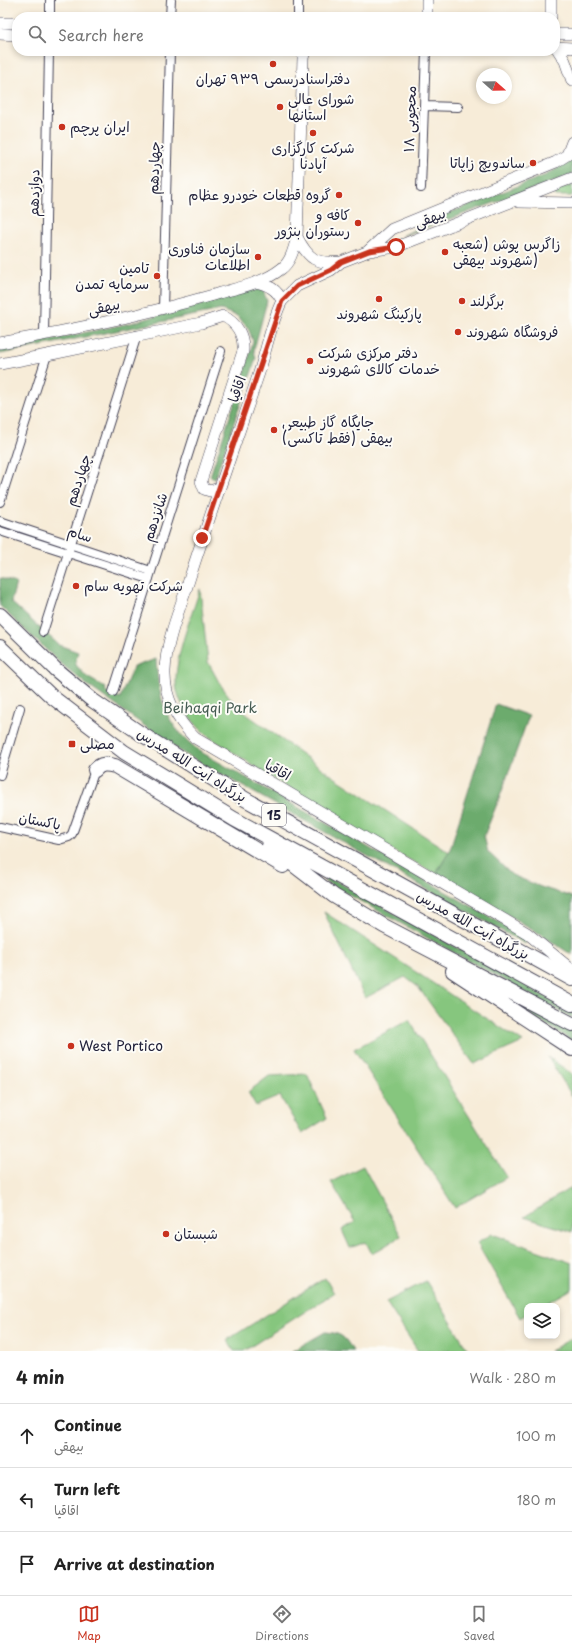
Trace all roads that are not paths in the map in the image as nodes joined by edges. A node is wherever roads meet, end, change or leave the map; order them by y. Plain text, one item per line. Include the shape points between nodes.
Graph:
1 (50, 0) edge
2 (171, 0) edge
3 (298, 0) edge
4 (427, 0) edge
5 (551, 0) edge
6 (50, 12) edge
7 (170, 12) edge
8 (298, 12) edge
9 (427, 12) edge
10 (551, 12) edge
11 (0, 23) edge
12 (12, 23) edge
13 (0, 34) edge
14 (560, 34) edge
15 (572, 34) edge
16 (12, 35) edge
17 (560, 47) edge
18 (572, 48) edge
19 (560, 53) edge
20 (49, 56) edge
21 (170, 56) edge
22 (301, 56) edge
23 (426, 56) edge
24 (572, 81) edge
25 (424, 106) junction
26 (458, 107) dead end
27 (572, 142) edge
28 (572, 178) edge
29 (421, 188) dead end
30 (514, 202) junction
31 (572, 204) edge
32 (298, 237) junction
33 (369, 251) junction
34 (341, 262) junction
35 (256, 282) junction
36 (282, 301) junction
37 (163, 309) junction
38 (44, 335) junction
39 (137, 335) junction
40 (0, 343) edge
41 (221, 351) dead end
42 (47, 356) junction
43 (0, 364) edge
44 (219, 488) junction
45 (0, 502) edge
46 (0, 521) edge
47 (0, 531) edge
48 (71, 544) junction
49 (68, 553) junction
50 (151, 571) junction
51 (149, 579) junction
52 (0, 615) edge
53 (43, 632) dead end
54 (0, 647) edge
55 (113, 692) dead end
56 (20, 708) dead end
57 (95, 770) joint
58 (0, 775) edge
59 (234, 819) junction
60 (0, 827) edge
61 (334, 896) junction
62 (384, 926) junction
63 (572, 970) edge
64 (572, 979) edge
65 (572, 1004) edge
66 (572, 1024) edge
67 (572, 1049) edge

1 - 6 street
2 - 7 street
3 - 8 street
4 - 9 main road
5 - 10 main road
11 - 12 main road
13 - 16 main road
14 - 15 main road
17 - 18 main road
19 - 24 main road
20 - 38 street, دوازدهم
21 - 37 street, چهاردهم
22 - 32 main road
23 - 25 street, محجوبی ۱۸
25 - 26 street
25 - 29 street, محجوبی ۱۸
27 - 33 main road via 567,155 556,162 392,229
28 - 30 main road, بیهقی
30 - 31 main road
30 - 33 main road, بیهقی via 396,247
32 - 34 main road via 304,251 315,260 323,263
32 - 35 main road, بیهقی via 288,261 280,270
33 - 34 main road, بیهقی
34 - 36 main road, بیهقی via 331,270 297,286
35 - 36 main road via 277,291
35 - 37 main road, بیهقی
36 - 44 main road, اقاقیا
37 - 38 main road, بیهقی
38 - 40 main road, بیهقی
39 - 42 main road
39 - 44 main road, اقاقیا via 201,323 223,316 236,327 242,338 243,351 201,481 204,489 210,491
39 - 48 street, چهاردهم
41 - 50 street, شانزدهم
42 - 43 main road
42 - 45 street
44 - 63 main road, اقاقیا via 166,656 166,690 182,723 205,744 527,933
46 - 48 street, سام
47 - 49 street
48 - 49 street, چهاردهم
48 - 50 street, سام
49 - 51 street
49 - 53 street, چهاردهم
50 - 51 street, شانزدهم
51 - 55 street, شانزدهم
52 - 64 highway, بزرگراه آیت الله مدرس / 15 via 55,669 92,700 140,733 244,799
54 - 59 highway, بزرگراه آیت الله مدرس / 15 via 37,684 124,752
56 - 58 street
57 - 60 street, پاکستان via 69,838 59,840
57 - 61 highway via 106,764 115,766
59 - 61 highway
59 - 65 highway, بزرگراه آیت الله مدرس / 15
61 - 62 highway
62 - 66 highway
62 - 67 highway

